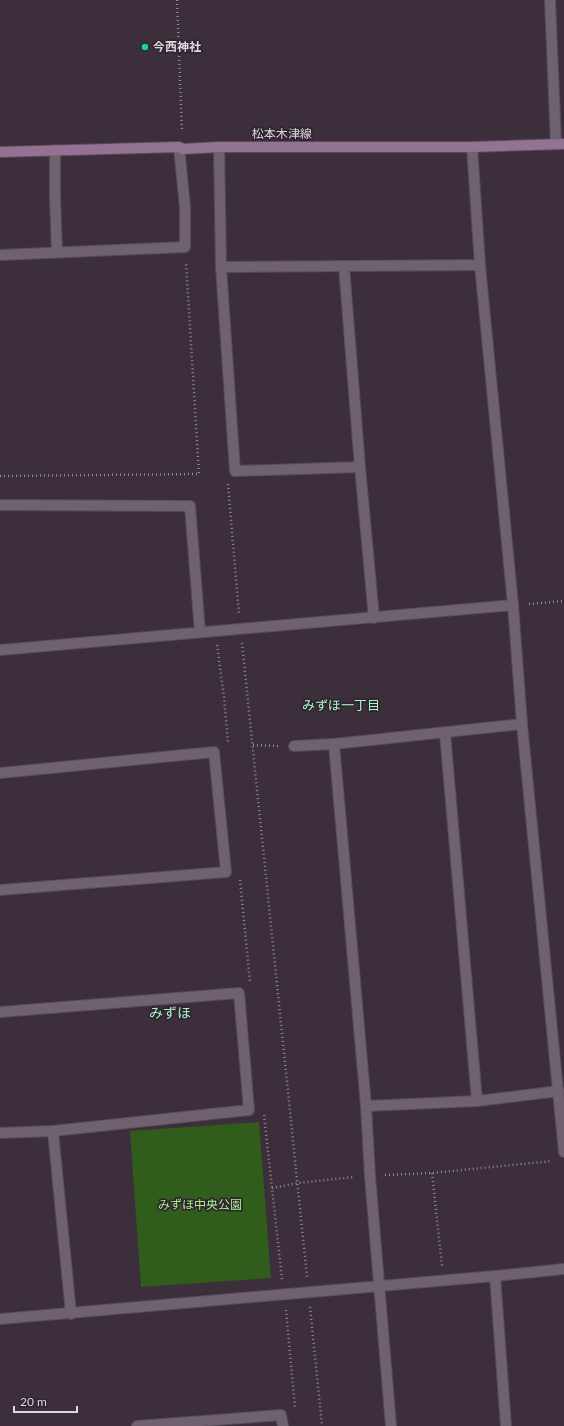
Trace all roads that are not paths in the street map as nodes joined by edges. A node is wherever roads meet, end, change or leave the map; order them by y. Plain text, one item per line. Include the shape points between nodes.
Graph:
1 (550, 0) edge
2 (560, 144) edge
3 (219, 147) junction
4 (472, 147) junction
5 (181, 148) junction
6 (54, 150) junction
7 (0, 152) edge
8 (57, 252) junction
9 (0, 255) edge
10 (480, 265) junction
11 (344, 266) junction
12 (221, 267) junction
13 (360, 467) junction
14 (0, 505) edge
15 (513, 605) junction
16 (374, 618) junction
17 (200, 632) junction
18 (0, 650) edge
19 (522, 724) junction
20 (445, 733) junction
21 (334, 744) junction
22 (294, 746) road end
23 (0, 773) edge
24 (0, 890) edge
25 (0, 1012) edge
26 (559, 1091) junction
27 (477, 1101) junction
28 (366, 1106) junction
29 (53, 1131) junction
30 (0, 1133) edge
31 (564, 1152) edge
32 (564, 1269) edge
33 (495, 1276) junction
34 (379, 1286) junction
35 (70, 1314) junction
36 (0, 1319) edge
37 (137, 1426) edge
38 (282, 1426) edge
39 (391, 1426) edge
40 (506, 1426) edge

1 - 2 street
2 - 4 main road, 松本木津線
3 - 4 main road, 松本木津線
3 - 5 main road, 松本木津線
3 - 12 street
4 - 10 street
5 - 6 main road, 松本木津線
5 - 8 street via 186,207 185,247
6 - 7 main road, 松本木津線
6 - 8 street
8 - 9 street
10 - 11 street
10 - 15 street
11 - 12 street
11 - 13 street
12 - 13 street via 235,471
13 - 16 street
14 - 17 street via 190,506
15 - 16 street
15 - 19 street
16 - 17 street
17 - 18 street
19 - 20 street
19 - 26 street
20 - 21 street
20 - 27 street
21 - 22 street
21 - 28 street
23 - 24 street via 214,752 226,872
25 - 29 street via 239,993 249,1110
26 - 27 street
26 - 31 street
27 - 28 street
28 - 34 street
29 - 30 street
29 - 35 street
32 - 33 street
33 - 34 street
33 - 40 street
34 - 35 street
34 - 39 street
35 - 36 street
37 - 38 street via 281,1415

